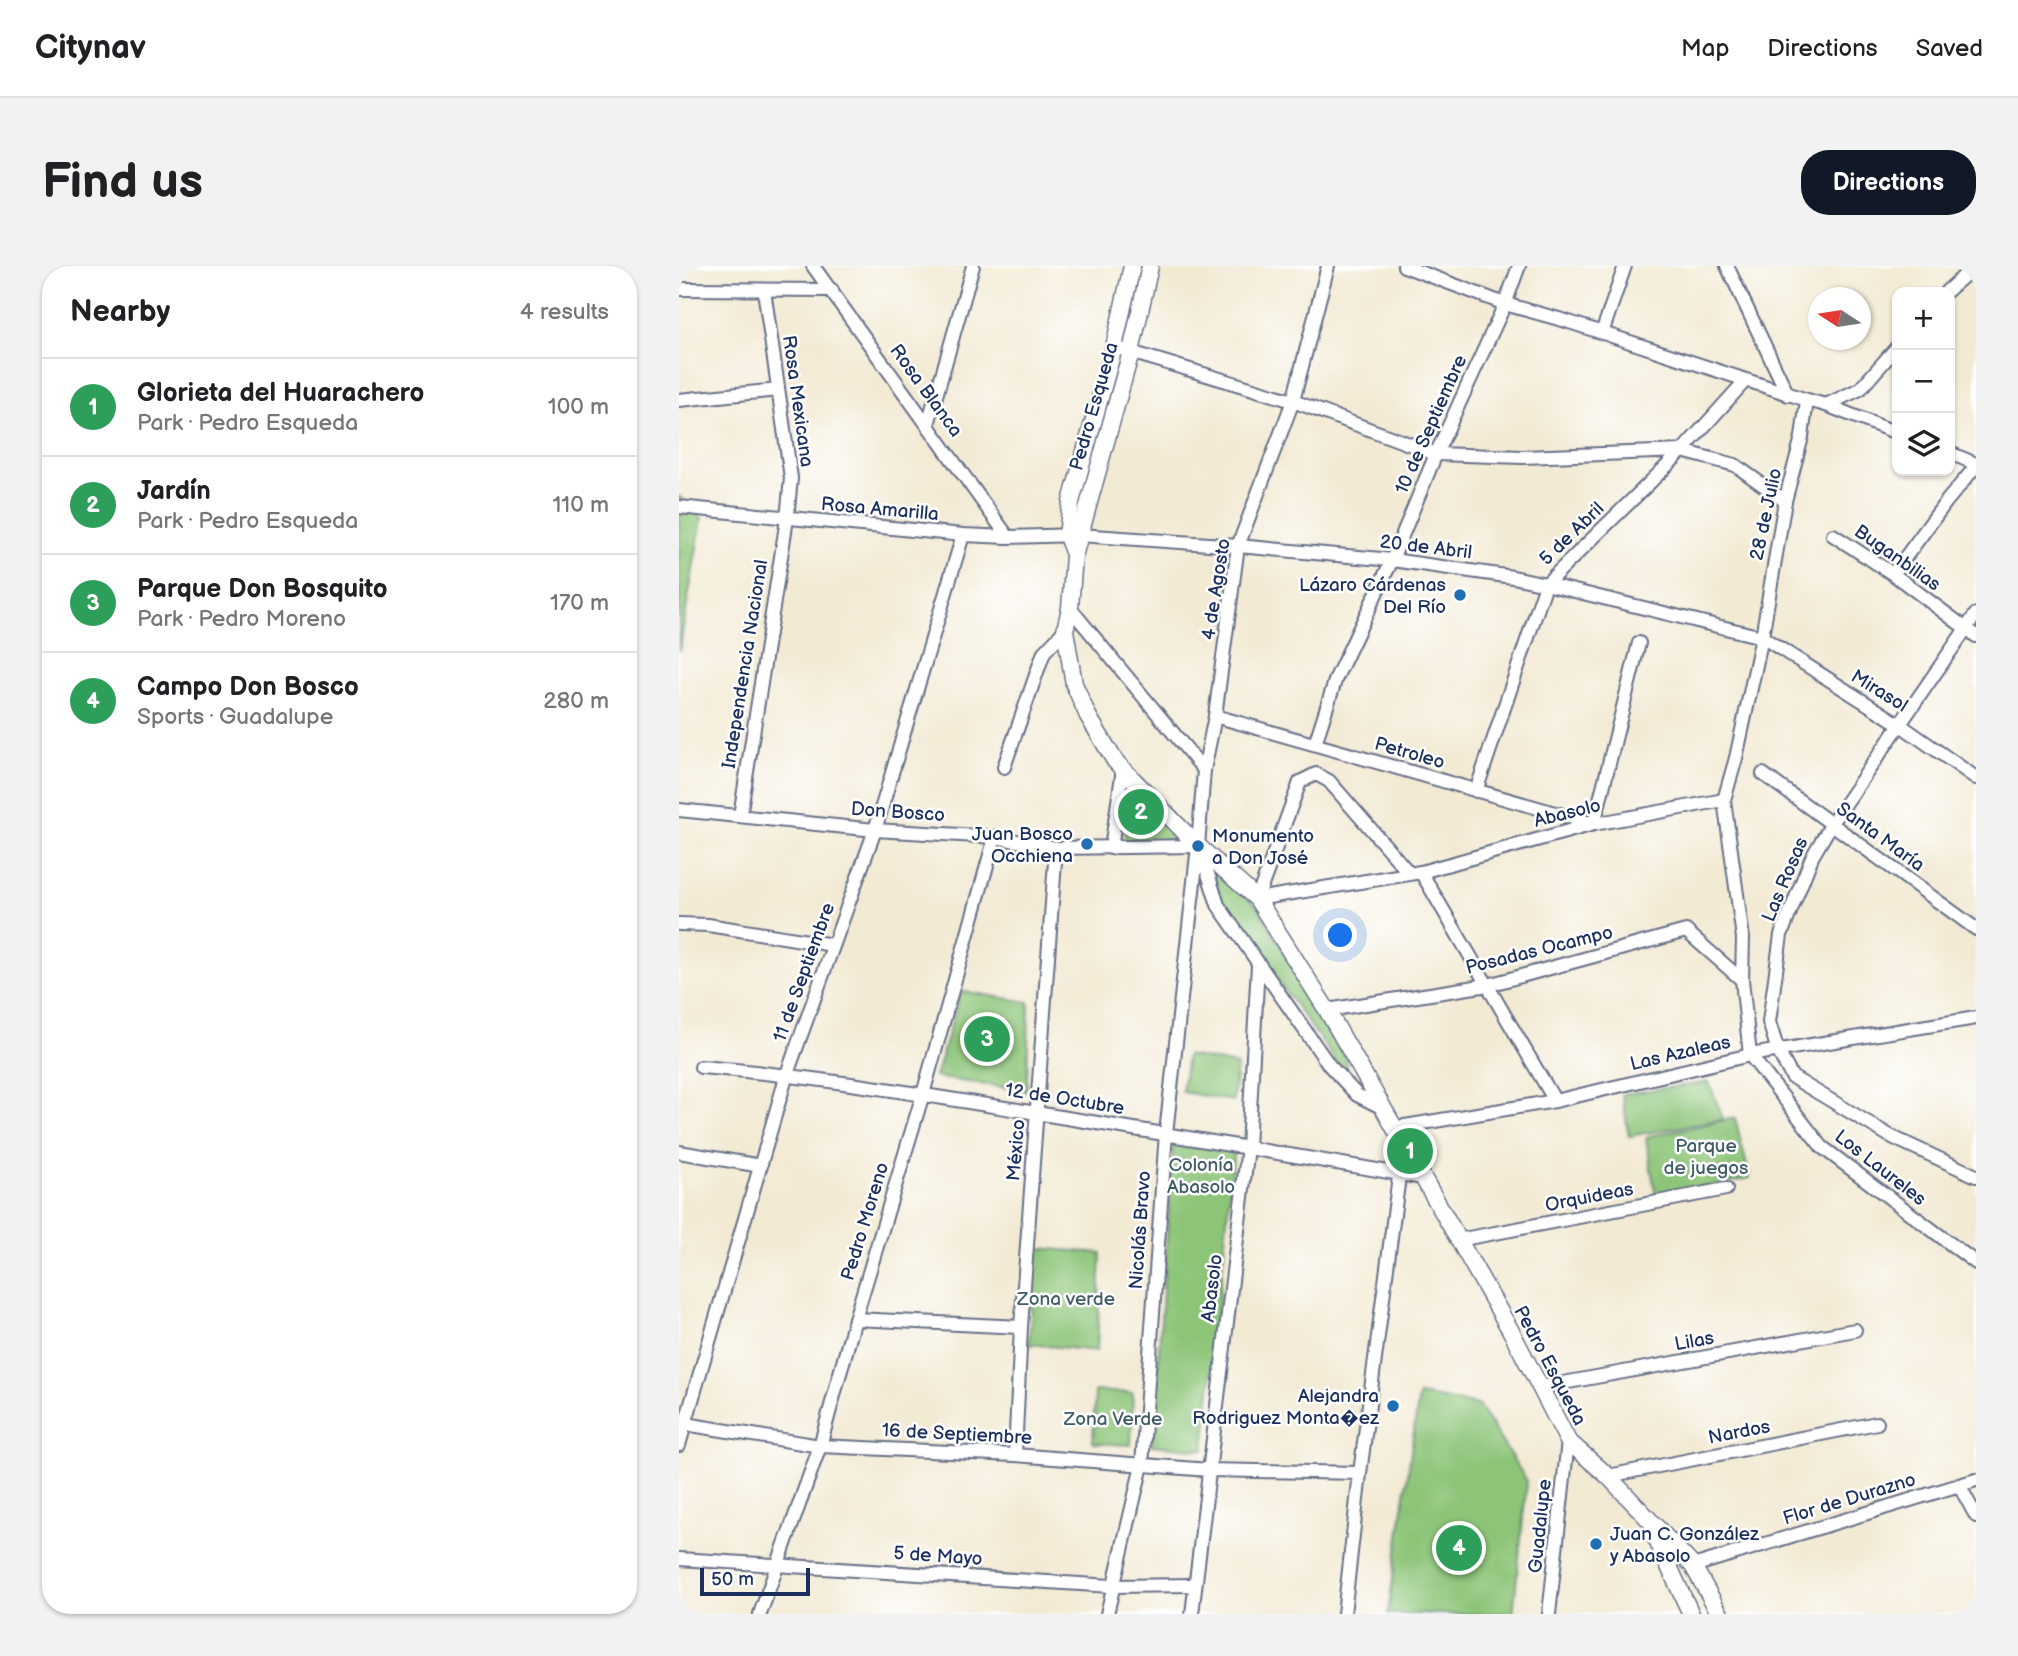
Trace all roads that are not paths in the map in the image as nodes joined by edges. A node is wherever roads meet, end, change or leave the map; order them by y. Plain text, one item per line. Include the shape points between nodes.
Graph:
1 (813, 266) edge
2 (973, 266) edge
3 (1132, 266) edge
4 (1150, 266) edge
5 (1328, 266) edge
6 (1404, 266) edge
7 (1518, 266) edge
8 (1625, 266) edge
9 (1727, 266) edge
10 (1975, 266) edge
11 (1952, 287) edge
12 (679, 289) edge
13 (764, 290) junction
14 (832, 290) junction
15 (1505, 304) junction
16 (1602, 332) junction
17 (1114, 348) junction
18 (1894, 350) edge
19 (1131, 352) junction
20 (1745, 381) junction
21 (778, 390) junction
22 (1789, 395) junction
23 (679, 400) edge
24 (1807, 400) junction
25 (1293, 401) junction
26 (1826, 405) junction
27 (927, 424) junction
28 (1892, 431) edge
29 (1682, 451) junction
30 (1436, 454) junction
31 (1955, 455) edge
32 (1976, 465) edge
33 (1784, 501) junction
34 (679, 508) edge
35 (787, 519) junction
36 (963, 535) junction
37 (1833, 535) dead end
38 (1073, 536) junction
39 (1008, 537) junction
40 (1238, 546) junction
41 (1392, 560) junction
42 (1893, 574) junction
43 (1546, 584) junction
44 (1070, 608) junction
45 (1976, 614) edge
46 (1065, 630) junction
47 (1971, 632) edge
48 (1762, 637) junction
49 (1639, 643) dead end
50 (1215, 716) junction
51 (1899, 724) junction
52 (1315, 744) junction
53 (1005, 767) dead end
54 (1123, 769) junction
55 (1204, 770) junction
56 (1763, 774) dead end
57 (1976, 778) edge
58 (1476, 791) junction
59 (1724, 800) junction
60 (679, 810) edge
61 (740, 816) junction
62 (1832, 823) junction
63 (1594, 824) junction
64 (875, 830) junction
65 (995, 836) junction
66 (1198, 846) junction
67 (1056, 848) junction
68 (1111, 848) junction
69 (1416, 873) junction
70 (1257, 899) junction
71 (679, 924) edge
72 (1976, 929) edge
73 (833, 945) junction
74 (1258, 965) junction
75 (1742, 980) junction
76 (1488, 985) junction
77 (1327, 1010) junction
78 (1976, 1018) edge
79 (1778, 1051) junction
80 (1750, 1055) junction
81 (701, 1067) dead end
82 (787, 1074) junction
83 (922, 1094) junction
84 (1555, 1101) junction
85 (1381, 1107) junction
86 (1038, 1113) junction
87 (1393, 1128) junction
88 (1166, 1133) junction
89 (1403, 1146) junction
90 (1248, 1147) junction
91 (679, 1152) edge
92 (761, 1166) junction
93 (1400, 1174) junction
94 (1976, 1176) edge
95 (1423, 1178) junction
96 (1726, 1189) dead end
97 (1458, 1240) junction
98 (1976, 1263) edge
99 (855, 1319) junction
100 (1021, 1327) junction
101 (1855, 1330) dead end
102 (1541, 1387) junction
103 (1877, 1423) dead end
104 (682, 1424) edge
105 (1568, 1441) junction
106 (679, 1445) edge
107 (820, 1446) junction
108 (1014, 1455) junction
109 (1142, 1465) junction
110 (1209, 1470) junction
111 (1360, 1473) junction
112 (1608, 1476) junction
113 (1976, 1480) edge
114 (1959, 1485) junction
115 (1976, 1516) edge
116 (1648, 1521) junction
117 (679, 1559) edge
118 (778, 1564) junction
119 (1693, 1566) junction
120 (1195, 1585) junction
121 (1112, 1586) junction
122 (760, 1614) edge
123 (1107, 1614) edge
124 (1192, 1614) edge
125 (1344, 1614) edge
126 (1549, 1614) edge
127 (1691, 1614) edge
128 (1720, 1614) edge

1 - 14 street, Rosa Blanca
2 - 27 street
3 - 17 street, Pedro Esqueda
4 - 19 street, Pedro Esqueda
5 - 25 street, 4 de Agosto
6 - 15 street
7 - 15 street, 10 de Septiembre
8 - 16 street
9 - 22 street
10 - 11 street
12 - 13 street
13 - 14 street
13 - 21 street, Rosa Mexicana
14 - 27 street, Rosa Blanca
15 - 16 street
15 - 30 street, 10 de Septiembre
16 - 20 street
17 - 19 street
17 - 38 street, Pedro Esqueda via 1071,502
18 - 26 street via 1860,389
19 - 25 street
19 - 38 street, Pedro Esqueda
20 - 22 street
20 - 29 street, 5 de Abril
21 - 23 street
21 - 35 street, Rosa Mexicana via 791,478
22 - 24 street
24 - 26 street
24 - 33 street, 28 de Julio via 1803,437
25 - 30 street
25 - 40 street, 4 de Agosto
26 - 28 street
27 - 39 street, Rosa Blanca
29 - 30 street via 1523,457
29 - 33 street via 1735,465
29 - 43 street, 5 de Abril
30 - 41 street, 10 de Septiembre
31 - 32 street
32 - 42 street
33 - 48 street, 28 de Julio
34 - 35 street, Rosa Amarilla
35 - 36 street, Rosa Amarilla
35 - 61 street, Independencia Nacional
36 - 39 street, Rosa Amarilla
36 - 64 street, 11 de Septiembre
37 - 42 street, Buganbilias
38 - 39 street, Rosa Amarilla
38 - 40 street, 20 de Abril
38 - 44 street, Pedro Esqueda
40 - 41 street, 20 de Abril
40 - 50 street, 4 de Agosto
41 - 43 street, 20 de Abril
41 - 52 street, 10 de Septiembre via 1336,678
42 - 47 street, Buganbilias
43 - 48 street, 20 de Abril
43 - 58 street, 5 de Abril
44 - 46 street, Pedro Esqueda
44 - 55 street
45 - 47 street, Las Rosas
46 - 53 street via 1044,652
46 - 54 street, Pedro Esqueda via 1074,684 1088,716
47 - 51 street, Las Rosas
48 - 51 street, Mirasol
48 - 59 street, 28 de Julio
49 - 63 street
50 - 52 street, Petroleo
50 - 55 street, 4 de Agosto
51 - 57 street, Mirasol
51 - 62 street, Las Rosas
52 - 58 street, Petroleo
54 - 66 street, Pedro Esqueda
54 - 68 street
55 - 66 street, 4 de Agosto
56 - 62 street, Santa María
58 - 63 street, Petroleo
59 - 63 street, Abasolo
59 - 75 street, 28 de Julio via 1743,938
60 - 61 street, Don Bosco
61 - 64 street, Don Bosco
62 - 72 street, Santa María
62 - 79 street, Las Rosas via 1812,857 1781,935 1769,1022
63 - 69 street, Abasolo
64 - 65 street, Don Bosco
64 - 73 street, 11 de Septiembre
65 - 67 street, Don Bosco
65 - 83 street, Pedro Moreno
66 - 68 street, Don Bosco
66 - 70 street, Pedro Esqueda
66 - 74 street, Pedro Esqueda via 1218,905
66 - 88 street, Nicolás Bravo
67 - 68 street, Don Bosco
67 - 86 street, México
69 - 70 street, Abasolo
69 - 70 street via 1329,781 1316,774 1300,782
69 - 76 street
70 - 77 street, Pedro Esqueda
71 - 73 street
73 - 82 street, 11 de Septiembre
74 - 85 street, Pedro Esqueda via 1329,1065 1357,1095
74 - 90 street, Abasolo
75 - 76 street, Posadas Ocampo via 1686,930
75 - 80 street, 28 de Julio
76 - 77 street, Posadas Ocampo
76 - 84 street
77 - 85 street, Pedro Esqueda
78 - 79 street, Las Azaleas
79 - 80 street, Las Azaleas
79 - 94 street, Las Rosas via 1792,1077 1890,1136
80 - 84 street, Las Azaleas
80 - 98 street, Los Laureles via 1822,1147
81 - 82 street, 12 de Octubre
82 - 83 street, 12 de Octubre
82 - 92 street, 11 de Septiembre
83 - 86 street, 12 de Octubre
83 - 99 street, Pedro Moreno
84 - 87 street, Las Azaleas
85 - 87 street, Pedro Esqueda
86 - 88 street, 12 de Octubre
86 - 100 street, México
87 - 89 street, Pedro Esqueda
88 - 90 street, 12 de Octubre
88 - 109 street, Nicolás Bravo
89 - 93 street
89 - 95 street, Pedro Esqueda
90 - 93 street, 12 de Octubre
90 - 110 street, Abasolo
91 - 92 street
92 - 104 street, 11 de Septiembre
93 - 95 street, 12 de Octubre
93 - 111 street
95 - 97 street, Pedro Esqueda
96 - 97 street, Orquideas
97 - 102 street, Pedro Esqueda
99 - 100 street
99 - 107 street, Pedro Moreno
100 - 108 street, México
101 - 102 street, Lilas
102 - 105 street, Pedro Esqueda
103 - 112 street, Nardos
104 - 106 street, 11 de Septiembre
104 - 107 street, 16 de Septiembre
105 - 112 street, Pedro Esqueda
105 - 126 street, Guadalupe
107 - 108 street, 16 de Septiembre
107 - 118 street, Pedro Moreno
108 - 109 street, 16 de Septiembre
109 - 110 street, 16 de Septiembre
109 - 121 street, Nicolás Bravo
110 - 111 street, 16 de Septiembre
110 - 120 street, Abasolo
111 - 125 street
112 - 116 street, Pedro Esqueda
113 - 114 street, Flor de Durazno
114 - 115 street
114 - 119 street, Flor de Durazno
116 - 119 street, Pedro Esqueda
116 - 127 street
117 - 118 street, 5 de Mayo
118 - 121 street, 5 de Mayo
118 - 122 street, Pedro Moreno
119 - 128 street, Pedro Esqueda
120 - 121 street, 5 de Mayo
120 - 124 street, Abasolo
121 - 123 street, Nicolás Bravo

